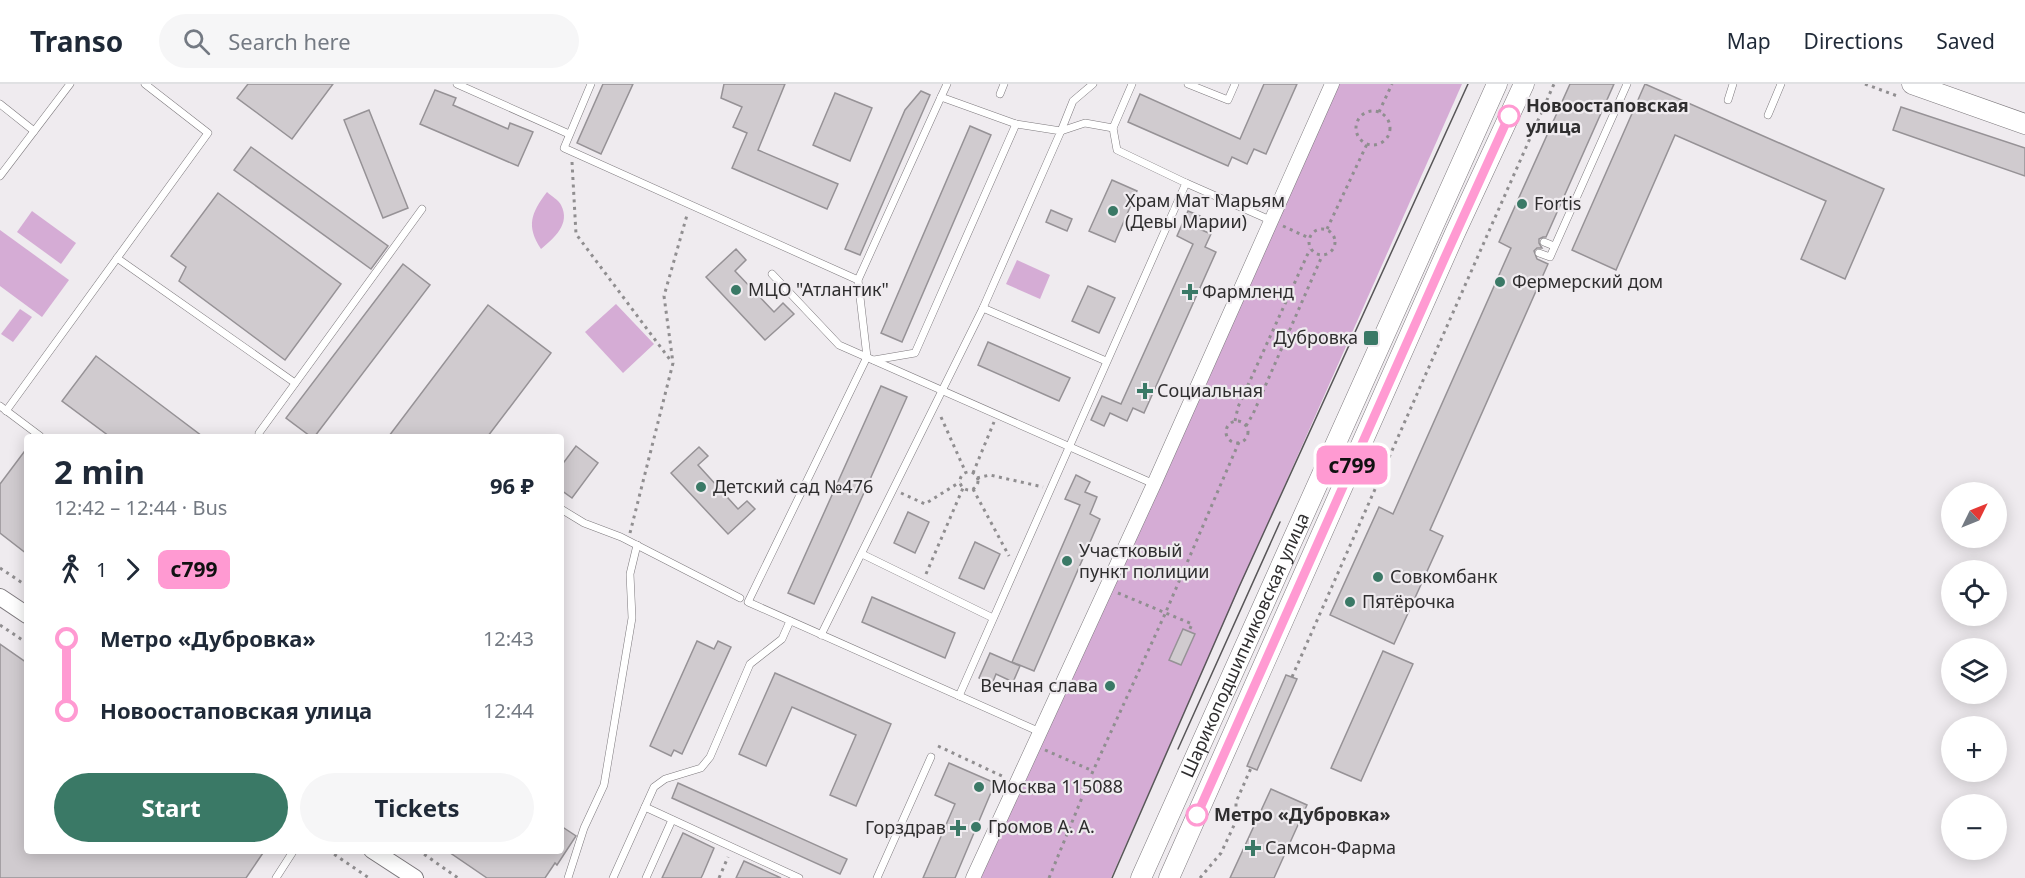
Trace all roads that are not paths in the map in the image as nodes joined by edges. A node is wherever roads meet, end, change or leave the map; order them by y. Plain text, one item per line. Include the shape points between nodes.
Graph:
1 (70, 84) edge
2 (145, 84) edge
3 (457, 84) edge
4 (591, 84) edge
5 (947, 84) edge
6 (1004, 84) edge
7 (1093, 84) edge
8 (1132, 84) edge
9 (1188, 84) edge
10 (1235, 84) edge
11 (1332, 84) edge
12 (1497, 84) edge
13 (1524, 84) edge
14 (1627, 84) edge
15 (1733, 84) edge
16 (1781, 84) edge
17 (1908, 91) edge
18 (1000, 94) dead end
19 (942, 97) junction
20 (1728, 100) dead end
21 (0, 104) edge
22 (1768, 115) dead end
23 (1016, 124) junction
24 (2025, 124) edge
25 (1113, 128) junction
26 (34, 131) junction
27 (1061, 131) junction
28 (569, 134) junction
29 (0, 176) edge
30 (1185, 183) junction
31 (422, 209) dead end
32 (1270, 220) junction
33 (1544, 242) dead end
34 (1554, 246) junction
35 (1539, 253) dead end
36 (117, 258) junction
37 (772, 274) dead end
38 (858, 280) junction
39 (983, 308) junction
40 (870, 358) junction
41 (1106, 361) junction
42 (295, 383) junction
43 (943, 390) junction
44 (3, 408) edge
45 (37, 434) edge
46 (260, 434) edge
47 (1070, 447) junction
48 (1154, 484) junction
49 (564, 511) edge
50 (637, 545) junction
51 (862, 554) junction
52 (0, 597) edge
53 (740, 598) dead end
54 (24, 613) edge
55 (993, 618) junction
56 (790, 621) junction
57 (821, 635) junction
58 (959, 696) junction
59 (1037, 738) junction
60 (931, 758) dead end
61 (645, 807) junction
62 (672, 820) junction
63 (291, 854) edge
64 (378, 854) edge
65 (276, 878) edge
66 (415, 878) edge
67 (568, 878) edge
68 (613, 878) edge
69 (646, 878) edge
70 (800, 878) edge
71 (877, 878) edge
72 (973, 878) edge
73 (1142, 878) edge
74 (1169, 878) edge

1 - 26 lane
2 - 36 lane via 208,133
3 - 28 lane
4 - 28 lane
5 - 19 lane
6 - 18 lane
7 - 27 lane via 1073,101
8 - 25 lane
9 - 10 lane via 1228,100
11 - 32 street
12 - 73 main road, Шарикоподшипниковская улица
13 - 74 main road, Шарикоподшипниковская улица
14 - 34 lane
15 - 20 lane
16 - 22 lane
17 - 24 main road
19 - 23 lane
19 - 38 lane
21 - 26 lane
23 - 27 lane
23 - 40 lane via 915,353
25 - 27 lane via 1085,123
25 - 30 lane via 1116,150
26 - 29 lane
27 - 39 lane
28 - 38 lane via 564,148
30 - 32 lane
30 - 41 lane
31 - 42 lane
32 - 48 street
33 - 34 lane
34 - 35 lane via 1550,257
36 - 42 lane
36 - 44 lane
37 - 40 lane via 840,345
38 - 40 lane
39 - 41 lane
39 - 43 lane
40 - 43 lane
40 - 56 lane via 748,602
41 - 47 lane
42 - 46 lane
43 - 47 lane
43 - 51 lane
44 - 45 lane
47 - 48 lane
47 - 55 lane
48 - 59 street
49 - 50 lane
50 - 53 lane
50 - 67 lane via 630,574 632,618 604,785 584,828
51 - 55 lane
51 - 57 lane
52 - 54 street
55 - 58 lane
56 - 57 lane
56 - 61 lane via 782,639 750,664 710,757 700,768 665,779 654,787
57 - 58 lane
58 - 59 lane
59 - 72 street
60 - 71 lane
61 - 62 lane
61 - 68 lane
62 - 69 lane
62 - 70 lane via 694,834
63 - 65 lane
64 - 66 street

